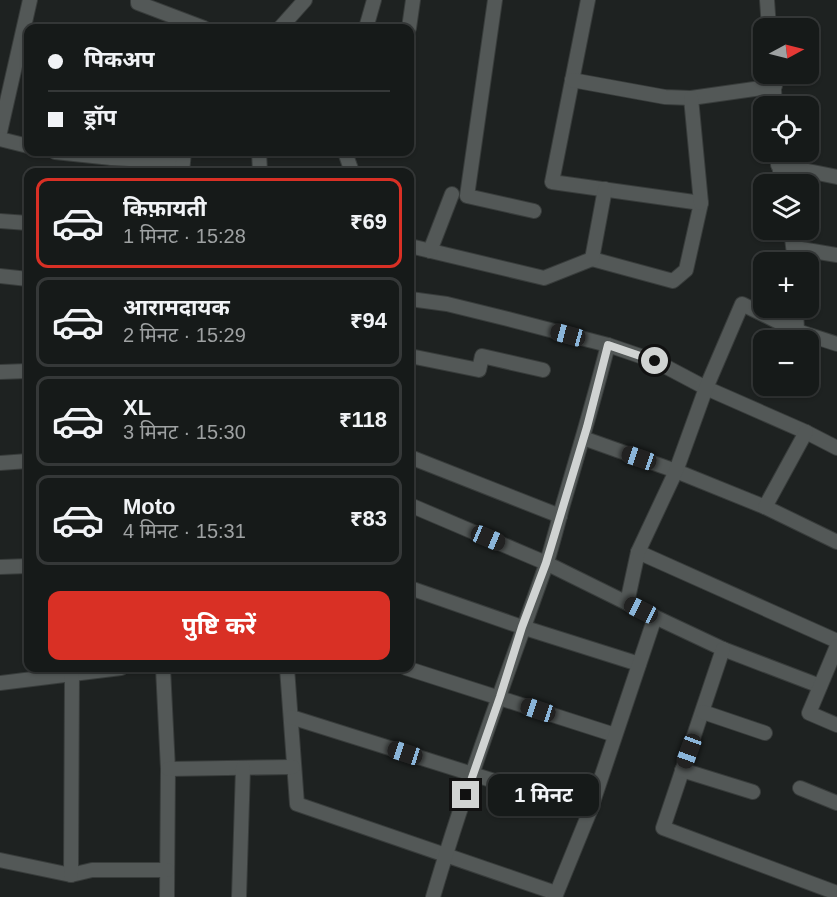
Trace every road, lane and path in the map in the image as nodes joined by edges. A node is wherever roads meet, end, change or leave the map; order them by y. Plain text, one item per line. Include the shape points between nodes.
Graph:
1 (30, 0) edge
2 (305, 0) edge
3 (374, 0) edge
4 (413, 0) edge
5 (495, 0) edge
6 (588, 0) edge
7 (767, 0) edge
8 (135, 1) edge
9 (768, 18) edge
10 (25, 24) edge
11 (194, 24) edge
12 (284, 24) edge
13 (367, 24) edge
14 (410, 24) edge
15 (24, 26) edge
16 (572, 80) junction
17 (756, 84) edge
18 (691, 98) junction
19 (0, 132) edge
20 (0, 139) edge
21 (24, 145) edge
22 (123, 156) edge
23 (182, 162) edge
24 (790, 162) edge
25 (837, 177) edge
26 (605, 189) junction
27 (452, 194) dead end
28 (701, 203) junction
29 (534, 211) dead end
30 (0, 221) edge
31 (24, 223) edge
32 (793, 240) edge
33 (414, 247) edge
34 (795, 248) junction
35 (430, 251) junction
36 (795, 252) edge
37 (837, 255) edge
38 (592, 259) junction
39 (0, 276) edge
40 (24, 279) edge
41 (414, 300) edge
42 (795, 330) edge
43 (819, 338) edge
44 (837, 344) edge
45 (608, 345) junction
46 (414, 357) edge
47 (543, 370) dead end
48 (24, 371) edge
49 (0, 372) edge
50 (706, 388) junction
51 (806, 432) junction
52 (583, 438) junction
53 (837, 448) edge
54 (414, 459) edge
55 (24, 461) edge
56 (0, 463) edge
57 (676, 471) junction
58 (414, 507) edge
59 (765, 507) junction
60 (560, 516) junction
61 (837, 542) edge
62 (638, 552) junction
63 (546, 563) junction
64 (24, 566) edge
65 (0, 567) edge
66 (414, 589) edge
67 (627, 603) junction
68 (655, 617) junction
69 (522, 627) junction
70 (837, 644) edge
71 (723, 649) junction
72 (639, 664) junction
73 (414, 670) edge
74 (93, 672) edge
75 (163, 672) edge
76 (287, 672) edge
77 (72, 675) junction
78 (0, 683) edge
79 (820, 686) junction
80 (500, 697) junction
81 (703, 712) junction
82 (291, 717) junction
83 (837, 725) edge
84 (765, 733) dead end
85 (615, 735) junction
86 (293, 767) junction
87 (243, 768) junction
88 (168, 770) junction
89 (682, 770) junction
90 (473, 774) junction
91 (800, 788) dead end
92 (753, 792) dead end
93 (837, 803) edge
94 (590, 811) junction
95 (445, 855) junction
96 (0, 860) edge
97 (167, 870) junction
98 (70, 875) junction
99 (837, 893) edge
100 (556, 895) edge
101 (167, 897) edge
102 (239, 897) edge
103 (433, 897) edge

1 - 10 street
2 - 12 street
3 - 13 street
4 - 14 street
5 - 29 street via 466,196
6 - 16 street
7 - 9 street
8 - 11 street
15 - 19 street
16 - 18 street
16 - 26 street via 552,182
17 - 18 street
18 - 28 street
20 - 21 street
22 - 23 street
24 - 25 street
26 - 28 street
26 - 38 street
27 - 35 street
28 - 38 street via 686,270 673,280
30 - 31 street
32 - 34 street
33 - 35 street
34 - 36 street
34 - 37 street
35 - 38 street via 544,278
39 - 40 street
41 - 45 street via 447,304
42 - 50 street via 742,304
43 - 44 street
45 - 50 street via 655,361
45 - 52 street
46 - 47 street via 479,370 482,356
48 - 49 street
50 - 51 street
50 - 57 street
51 - 53 street
51 - 59 street
52 - 57 street
52 - 60 street
54 - 60 street
55 - 56 street
57 - 59 street
57 - 62 street
58 - 63 street
59 - 61 street
60 - 63 street
62 - 67 street
62 - 70 street
63 - 67 street
63 - 69 street
64 - 65 street
66 - 69 street
67 - 68 street
68 - 71 street
68 - 72 street
69 - 72 street
69 - 80 street
70 - 79 street
71 - 79 street
71 - 81 street
72 - 85 street
73 - 80 street
74 - 77 street
75 - 88 street
76 - 82 street
77 - 78 street
77 - 98 street
79 - 83 street via 809,713
80 - 85 street
80 - 90 street
81 - 84 street
81 - 89 street
82 - 86 street
82 - 90 street
85 - 94 street
86 - 87 street
86 - 95 street via 297,804
87 - 88 street
87 - 102 street
88 - 97 street
89 - 92 street
89 - 99 street via 663,828
90 - 94 street
90 - 95 street
91 - 93 street
94 - 100 street
95 - 100 street
95 - 103 street
96 - 98 street
97 - 98 street via 92,870
97 - 101 street

